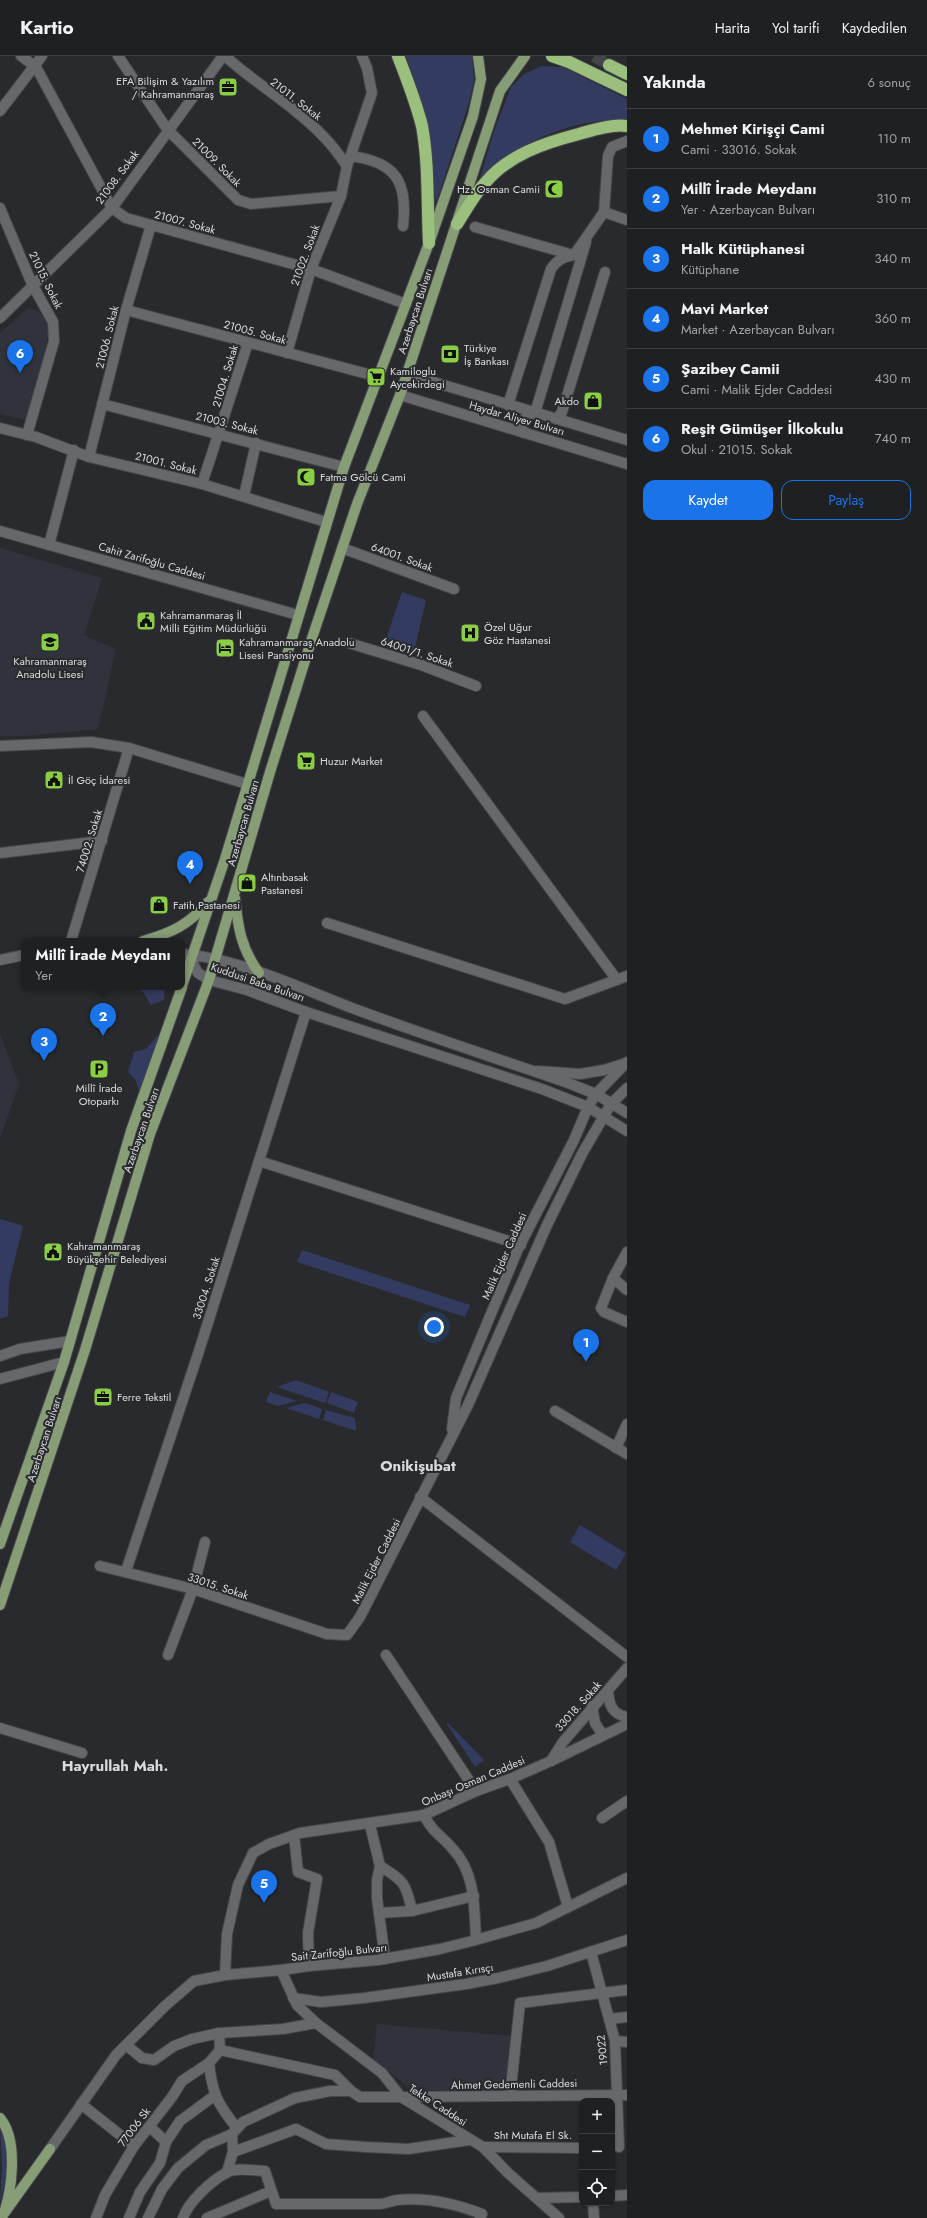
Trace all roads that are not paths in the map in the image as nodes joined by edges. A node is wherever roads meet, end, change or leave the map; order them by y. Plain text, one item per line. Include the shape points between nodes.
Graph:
1 (22, 56) edge
2 (42, 56) edge
3 (118, 56) edge
4 (224, 56) edge
5 (362, 56) edge
6 (398, 56) edge
7 (478, 56) edge
8 (525, 56) edge
9 (552, 56) edge
10 (581, 56) edge
11 (609, 65) tunnel mouth
12 (36, 67) junction
13 (627, 74) edge
14 (601, 77) junction
15 (627, 90) edge
16 (0, 111) edge
17 (627, 126) edge
18 (167, 130) junction
19 (627, 141) edge
20 (351, 156) junction
21 (348, 166) junction
22 (341, 196) junction
23 (0, 208) edge
24 (112, 208) junction
25 (604, 212) junction
26 (627, 220) edge
27 (457, 224) junction
28 (151, 225) junction
29 (403, 226) dead end
30 (475, 227) dead end
31 (587, 238) junction
32 (429, 243) junction
33 (574, 255) junction
34 (310, 269) junction
35 (605, 272) dead end
36 (32, 284) junction
37 (406, 304) junction
38 (126, 310) junction
39 (0, 317) edge
40 (248, 343) junction
41 (287, 354) junction
42 (406, 374) junction
43 (379, 377) junction
44 (400, 395) junction
45 (102, 404) junction
46 (508, 405) junction
47 (535, 412) junction
48 (557, 419) junction
49 (0, 428) edge
50 (220, 433) junction
51 (524, 433) junction
52 (27, 435) junction
53 (627, 440) edge
54 (256, 443) junction
55 (74, 450) junction
56 (89, 457) junction
57 (627, 464) edge
58 (344, 467) junction
59 (202, 484) junction
60 (244, 496) junction
61 (326, 522) junction
62 (0, 531) edge
63 (49, 545) junction
64 (342, 548) junction
65 (454, 589) dead end
66 (298, 615) junction
67 (349, 643) dead end
68 (476, 686) dead end
69 (423, 716) dead end
70 (0, 746) edge
71 (129, 748) junction
72 (247, 784) junction
73 (102, 841) junction
74 (0, 853) edge
75 (235, 893) junction
76 (212, 898) junction
77 (327, 923) dead end
78 (72, 938) edge
79 (151, 938) edge
80 (187, 954) edge
81 (21, 956) edge
82 (0, 960) edge
83 (215, 960) junction
84 (185, 967) edge
85 (259, 973) junction
86 (622, 978) edge
87 (209, 980) junction
88 (181, 990) edge
89 (306, 1012) junction
90 (626, 1063) edge
91 (530, 1070) junction
92 (627, 1088) edge
93 (596, 1094) junction
94 (611, 1104) junction
95 (588, 1107) junction
96 (627, 1113) edge
97 (604, 1117) junction
98 (627, 1131) edge
99 (259, 1161) junction
100 (521, 1245) junction
101 (627, 1252) edge
102 (614, 1278) junction
103 (627, 1290) edge
104 (627, 1322) edge
105 (70, 1341) junction
106 (0, 1356) edge
107 (64, 1362) junction
108 (0, 1379) edge
109 (555, 1411) dead end
110 (627, 1424) edge
111 (452, 1434) junction
112 (616, 1448) junction
113 (627, 1454) edge
114 (420, 1497) junction
115 (4, 1523) edge
116 (205, 1542) dead end
117 (0, 1544) edge
118 (100, 1566) dead end
119 (126, 1571) junction
120 (193, 1589) junction
121 (0, 1605) edge
122 (326, 1634) joint
123 (168, 1655) dead end
124 (386, 1655) dead end
125 (627, 1657) edge
126 (627, 1668) edge
127 (608, 1691) junction
128 (592, 1706) junction
129 (627, 1717) edge
130 (627, 1724) edge
131 (0, 1728) edge
132 (604, 1735) junction
133 (82, 1753) dead end
134 (551, 1762) junction
135 (510, 1779) junction
136 (476, 1791) junction
137 (627, 1801) edge
138 (424, 1815) junction
139 (602, 1818) dead end
140 (370, 1824) junction
141 (294, 1835) junction
142 (380, 1866) junction
143 (627, 1878) edge
144 (474, 1896) junction
145 (568, 1907) junction
146 (412, 1911) junction
147 (379, 1913) junction
148 (476, 1938) junction
149 (627, 1940) edge
150 (591, 1952) junction
151 (385, 1959) junction
152 (309, 1966) junction
153 (281, 1970) junction
154 (225, 1975) junction
155 (627, 1990) edge
156 (602, 1993) junction
157 (293, 1998) junction
158 (627, 2017) edge
159 (609, 2018) junction
160 (316, 2023) junction
161 (219, 2033) junction
162 (615, 2041) junction
163 (627, 2042) edge
164 (126, 2045) junction
165 (220, 2050) junction
166 (209, 2063) junction
167 (351, 2091) junction
168 (622, 2095) edge
169 (214, 2096) junction
170 (510, 2096) junction
171 (401, 2097) junction
172 (81, 2104) junction
173 (0, 2118) edge
174 (150, 2127) junction
175 (234, 2131) junction
176 (469, 2140) junction
177 (166, 2142) junction
178 (134, 2146) junction
179 (483, 2147) junction
180 (619, 2147) edge
181 (579, 2148) edge
182 (50, 2149) joint
183 (233, 2152) junction
184 (227, 2172) junction
185 (271, 2191) junction
186 (627, 2195) edge
187 (615, 2196) edge
188 (579, 2197) edge
189 (537, 2198) junction
190 (593, 2206) edge
191 (481, 2216) edge
192 (2, 2217) edge
193 (96, 2218) edge
194 (128, 2218) edge
195 (148, 2218) edge
196 (183, 2218) edge
197 (207, 2218) edge
198 (559, 2218) edge
199 (594, 2218) edge

1 - 12 street
2 - 12 street
3 - 18 street, 21009. Sokak
4 - 18 street, 21008. Sokak
4 - 21 street, 21011. Sokak via 324,137
5 - 20 street, 21002. Sokak via 372,93
6 - 32 highway via 415,100 422,127
7 - 32 main road, Azerbaycan Bulvarı via 481,79 473,116
8 - 27 main road, Azerbaycan Bulvarı via 500,91
9 - 14 highway
10 - 14 highway
11 - 13 highway
12 - 16 street
12 - 24 street, 21007. Sokak
14 - 15 highway
17 - 27 highway via 565,138 515,157 484,183
18 - 22 street, 21009. Sokak via 238,200 251,204
18 - 24 street, 21008. Sokak
19 - 25 street via 612,147 608,156
20 - 21 street, 21002. Sokak
20 - 29 street via 378,163 395,174 404,195
21 - 22 street, 21002. Sokak
22 - 34 street, 21002. Sokak
23 - 36 street, 21015. Sokak
24 - 28 street, 21007. Sokak via 126,218
24 - 36 street, 21008. Sokak
25 - 26 street
25 - 31 street
27 - 42 main road, Azerbaycan Bulvarı
28 - 34 street, 21007. Sokak
28 - 38 street, 21006. Sokak
30 - 33 street
31 - 33 street
31 - 47 street
32 - 37 main road, Azerbaycan Bulvarı
33 - 46 street via 564,257 551,269
34 - 37 street, 21007. Sokak
34 - 41 street, 21002. Sokak
35 - 48 street via 562,412
36 - 39 street, 21008. Sokak
36 - 52 street, 21015. Sokak via 53,322 54,341
37 - 43 main road, Azerbaycan Bulvarı
38 - 40 street, 21005. Sokak
38 - 45 street, 21006. Sokak
40 - 41 street, 21005. Sokak
40 - 50 street, 21004. Sokak
41 - 43 street, 21005. Sokak
42 - 44 main road, Azerbaycan Bulvarı
42 - 46 street, Haydar Aliyev Bulvarı
43 - 58 main road, Azerbaycan Bulvarı
44 - 51 street, Haydar Aliyev Bulvarı
44 - 64 main road, Azerbaycan Bulvarı
45 - 50 street, 21003. Sokak
45 - 56 street, 21006. Sokak
46 - 47 street, Haydar Aliyev Bulvarı
47 - 48 street, Haydar Aliyev Bulvarı
47 - 51 street via 526,417
48 - 53 street, Haydar Aliyev Bulvarı
49 - 52 street, 21001. Sokak
50 - 54 street, 21003. Sokak
50 - 59 street, 21004. Sokak
51 - 57 street, Haydar Aliyev Bulvarı
52 - 55 street, 21001. Sokak
54 - 58 street, 21003. Sokak
54 - 60 street
55 - 56 street, 21001. Sokak
55 - 63 street
56 - 59 street, 21001. Sokak
58 - 61 main road, Azerbaycan Bulvarı
59 - 60 street, 21001. Sokak
60 - 61 street, 21001. Sokak
61 - 66 main road, Azerbaycan Bulvarı
62 - 63 street, Cahit Zarifoğlu Caddesi
63 - 66 street, Cahit Zarifoğlu Caddesi
64 - 65 street, 64001. Sokak
64 - 75 main road, Azerbaycan Bulvarı via 270,772
66 - 72 main road, Azerbaycan Bulvarı
67 - 68 street, 64001/1. Sokak via 421,664
69 - 86 street
70 - 71 street via 91,742
71 - 72 street
71 - 73 street, 74002. Sokak
72 - 76 main road, Azerbaycan Bulvarı
73 - 74 street
73 - 78 street, 74002. Sokak
75 - 83 main road, Azerbaycan Bulvarı
75 - 85 main road via 241,939
76 - 79 main road via 195,917 181,927
76 - 80 main road, Azerbaycan Bulvarı
77 - 86 street via 566,999
80 - 83 street, Kuddusi Baba Bulvarı
80 - 84 main road, Azerbaycan Bulvarı
80 - 87 street, Kuddusi Baba Bulvarı via 198,973
81 - 82 street
83 - 85 street, Kuddusi Baba Bulvarı
83 - 87 main road, Azerbaycan Bulvarı
85 - 91 street, Kuddusi Baba Bulvarı
87 - 89 street, Kuddusi Baba Bulvarı via 247,990
87 - 121 main road, Azerbaycan Bulvarı via 150,1134 85,1350
88 - 105 main road, Azerbaycan Bulvarı via 131,1131
89 - 95 street, Kuddusi Baba Bulvarı via 542,1089
89 - 99 street, 33004. Sokak
90 - 91 street via 580,1074
90 - 93 street, Malik Ejder Caddesi
91 - 93 street, Kuddusi Baba Bulvarı
92 - 94 street, Malik Ejder Caddesi
93 - 94 street, Kuddusi Baba Bulvarı
93 - 95 street, Malik Ejder Caddesi
94 - 96 street, Kuddusi Baba Bulvarı
94 - 97 street, Malik Ejder Caddesi
95 - 97 street, Kuddusi Baba Bulvarı
95 - 100 street, Malik Ejder Caddesi
97 - 98 street, Kuddusi Baba Bulvarı
97 - 111 street, Malik Ejder Caddesi via 583,1152 547,1225 468,1405
99 - 100 street
99 - 119 street, 33004. Sokak
100 - 111 street, Malik Ejder Caddesi via 456,1398
101 - 102 street
102 - 103 street
102 - 104 street via 601,1308 604,1312
105 - 106 street via 20,1349
105 - 107 main road, Azerbaycan Bulvarı
107 - 108 street
107 - 115 main road, Azerbaycan Bulvarı
109 - 112 street
110 - 112 street
111 - 114 street, Malik Ejder Caddesi
112 - 113 street
114 - 122 street, Malik Ejder Caddesi via 360,1617 347,1635
114 - 125 street
115 - 117 main road, Azerbaycan Bulvarı
116 - 120 street
118 - 119 street, 33015. Sokak
119 - 120 street, 33015. Sokak
120 - 122 street, 33015. Sokak
120 - 123 street
124 - 136 street
126 - 127 street, 33018. Sokak
127 - 128 street, 33018. Sokak
127 - 129 street via 609,1704 614,1712
128 - 132 street via 595,1722
128 - 134 street, 33018. Sokak via 563,1742
130 - 132 street, Onbaşı Osman Caddesi
131 - 133 street
132 - 134 street, Onbaşı Osman Caddesi
134 - 135 street, Onbaşı Osman Caddesi
135 - 136 street, Onbaşı Osman Caddesi
135 - 145 street via 549,1842
136 - 138 street, Onbaşı Osman Caddesi
137 - 139 street
138 - 140 street, Onbaşı Osman Caddesi
138 - 144 street via 434,1832 453,1848 467,1871
140 - 141 street, Onbaşı Osman Caddesi
140 - 142 street
141 - 152 street via 298,1872 317,1879 308,1933
141 - 154 street, Onbaşı Osman Caddesi via 252,1853 238,1885 227,1934
142 - 146 street via 401,1879 408,1893
142 - 147 street via 377,1880
143 - 145 street, Sait Zarifoğlu Bulvarı
144 - 146 street
144 - 148 street
145 - 148 street, Sait Zarifoğlu Bulvarı via 536,1923
146 - 147 street
147 - 151 street
148 - 151 street, Sait Zarifoğlu Bulvarı via 440,1949
149 - 150 street, Mustafa Kırısçı
150 - 156 street, 19022
150 - 157 street, Mustafa Kırısçı via 519,1973 466,1984 321,2002
151 - 152 street, Sait Zarifoğlu Bulvarı
152 - 153 street, Sait Zarifoğlu Bulvarı
153 - 154 street, Sait Zarifoğlu Bulvarı
153 - 157 street, Tekke Caddesi
154 - 164 street, Sait Zarifoğlu Bulvarı via 194,1980
155 - 156 street
156 - 159 street, 19022
156 - 170 street via 520,2003
157 - 160 street, Tekke Caddesi
158 - 159 street
159 - 162 street, 19022
160 - 161 street via 283,2029
160 - 171 street, Tekke Caddesi via 382,2073
161 - 164 street via 174,2046 154,2060 142,2058
161 - 165 street
162 - 163 street
162 - 168 street, 19022
164 - 172 street, Sait Zarifoğlu Bulvarı via 116,2054
165 - 166 street, 77006 Sk
165 - 167 street via 334,2075
166 - 169 street
166 - 174 street, 77006 Sk via 182,2081
167 - 171 street, Ahmet Gedemenli Caddesi via 360,2098
167 - 175 street via 295,2098 242,2122
168 - 170 street, Ahmet Gedemenli Caddesi
168 - 180 street, 19022
169 - 175 street
169 - 177 street via 180,2121
170 - 171 street, Ahmet Gedemenli Caddesi
171 - 176 street, Tekke Caddesi
172 - 178 street
172 - 182 street, Sait Zarifoğlu Bulvarı
173 - 192 main road via 9,2140 13,2161
174 - 177 street
174 - 178 street, 77006 Sk
175 - 183 street
175 - 195 street via 206,2145 178,2168 162,2189
176 - 179 street, Tekke Caddesi
176 - 183 street via 408,2149 380,2148 326,2144 296,2129
177 - 194 street via 160,2163 140,2192
178 - 193 street, 77006 Sk via 105,2196
179 - 181 street, Sht Mutafa El Sk.
179 - 189 street, Tekke Caddesi
182 - 192 main road
183 - 184 street
184 - 185 street via 265,2171
184 - 196 street via 200,2194 186,2210
185 - 191 street via 276,2204 389,2204 396,2200 421,2200 456,2204
185 - 197 street
186 - 187 street
188 - 189 street
189 - 198 street, Tekke Caddesi
190 - 199 street

